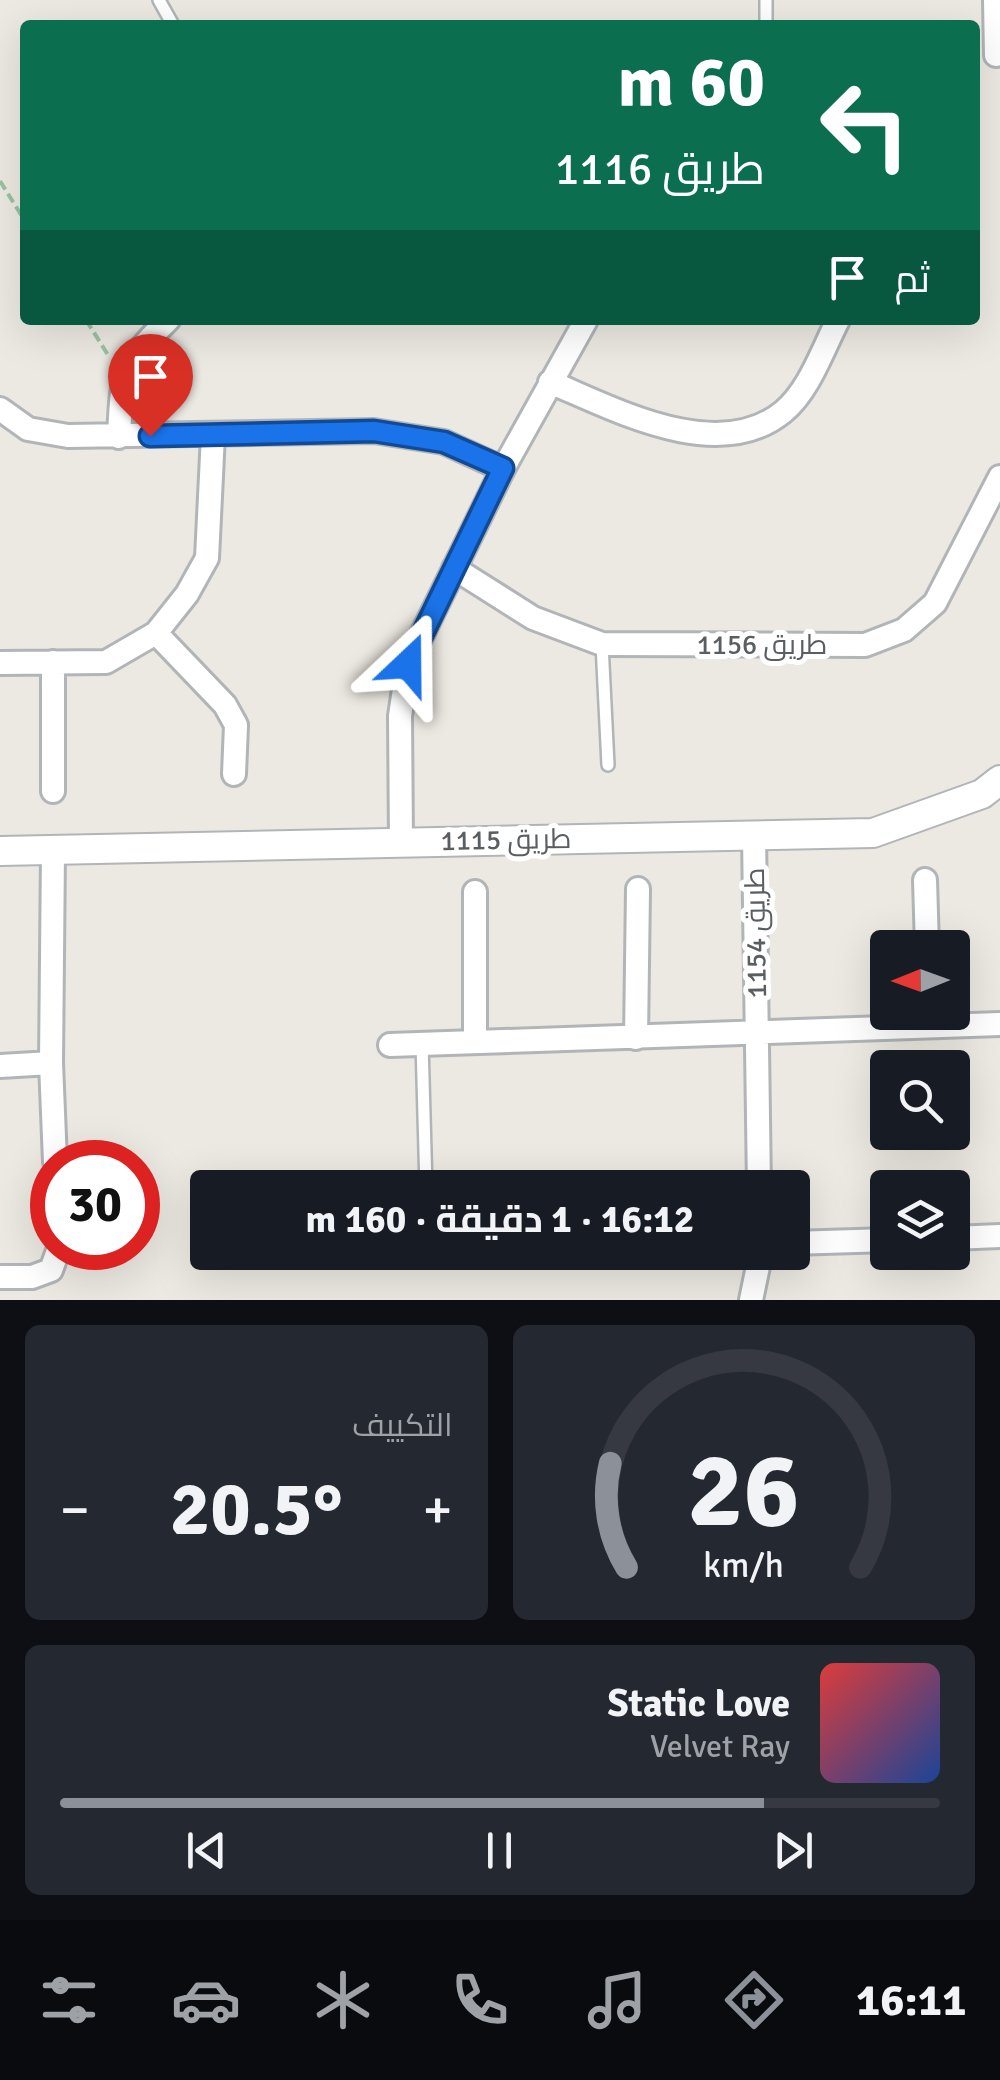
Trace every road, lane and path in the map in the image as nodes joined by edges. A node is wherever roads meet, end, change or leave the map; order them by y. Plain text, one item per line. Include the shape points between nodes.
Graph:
1 (995, 0) edge
2 (990, 55) edge
3 (0, 181) edge
4 (20, 214) edge
5 (89, 325) edge
6 (163, 325) edge
7 (583, 325) edge
8 (835, 325) edge
9 (123, 379) junction
10 (550, 382) junction
11 (0, 409) edge
12 (213, 435) junction
13 (119, 436) junction
14 (503, 468) junction
15 (1000, 477) edge
16 (454, 568) junction
17 (156, 632) junction
18 (602, 644) junction
19 (54, 662) junction
20 (0, 663) edge
21 (608, 765) dead end
22 (234, 774) dead end
23 (1000, 780) edge
24 (54, 791) dead end
25 (754, 835) junction
26 (401, 842) junction
27 (0, 851) edge
28 (53, 852) junction
29 (925, 880) dead end
30 (638, 888) dead end
31 (475, 892) dead end
32 (926, 930) edge
33 (970, 1022) edge
34 (870, 1023) edge
35 (1000, 1024) edge
36 (758, 1032) junction
37 (636, 1038) junction
38 (475, 1042) junction
39 (422, 1044) junction
40 (390, 1045) dead end
41 (51, 1063) junction
42 (0, 1066) edge
43 (55, 1140) edge
44 (426, 1170) edge
45 (759, 1170) edge
46 (1000, 1236) edge
47 (970, 1237) edge
48 (870, 1241) edge
49 (810, 1242) edge
50 (51, 1270) edge
51 (758, 1270) edge
52 (763, 1270) edge
53 (0, 1277) edge
54 (751, 1300) edge
55 (770, 1300) edge

1 - 2 street
3 - 4 path
5 - 9 path
6 - 9 street via 131,356
7 - 10 street
8 - 10 street via 802,390 782,413 746,429 706,434 658,427
9 - 13 street
10 - 14 street
11 - 13 street via 28,429
12 - 13 street
12 - 14 street via 374,431 444,442
12 - 17 street via 207,558
14 - 16 street
15 - 18 street, طريق 1156 via 935,603 904,630 866,645
16 - 18 street, طريق 1156 via 533,618
16 - 26 street via 408,664 400,716
17 - 19 street via 106,662
17 - 22 street via 236,725
18 - 21 lane
19 - 20 street
19 - 24 street
23 - 25 street, طريق 1115 via 982,794 872,833
25 - 26 street, طريق 1115
25 - 36 street, طريق 1154
26 - 28 street, طريق 1115
27 - 28 street, طريق 1115
28 - 41 street
29 - 32 street
30 - 37 street
31 - 38 street
33 - 35 street, طريق 1154
34 - 36 street, طريق 1154
36 - 37 street
36 - 45 street, طريق 1154
37 - 38 street
38 - 39 street
39 - 40 street
39 - 44 lane
41 - 42 street
41 - 43 street
46 - 47 street
48 - 49 street
50 - 53 street
51 - 54 street
52 - 55 street

